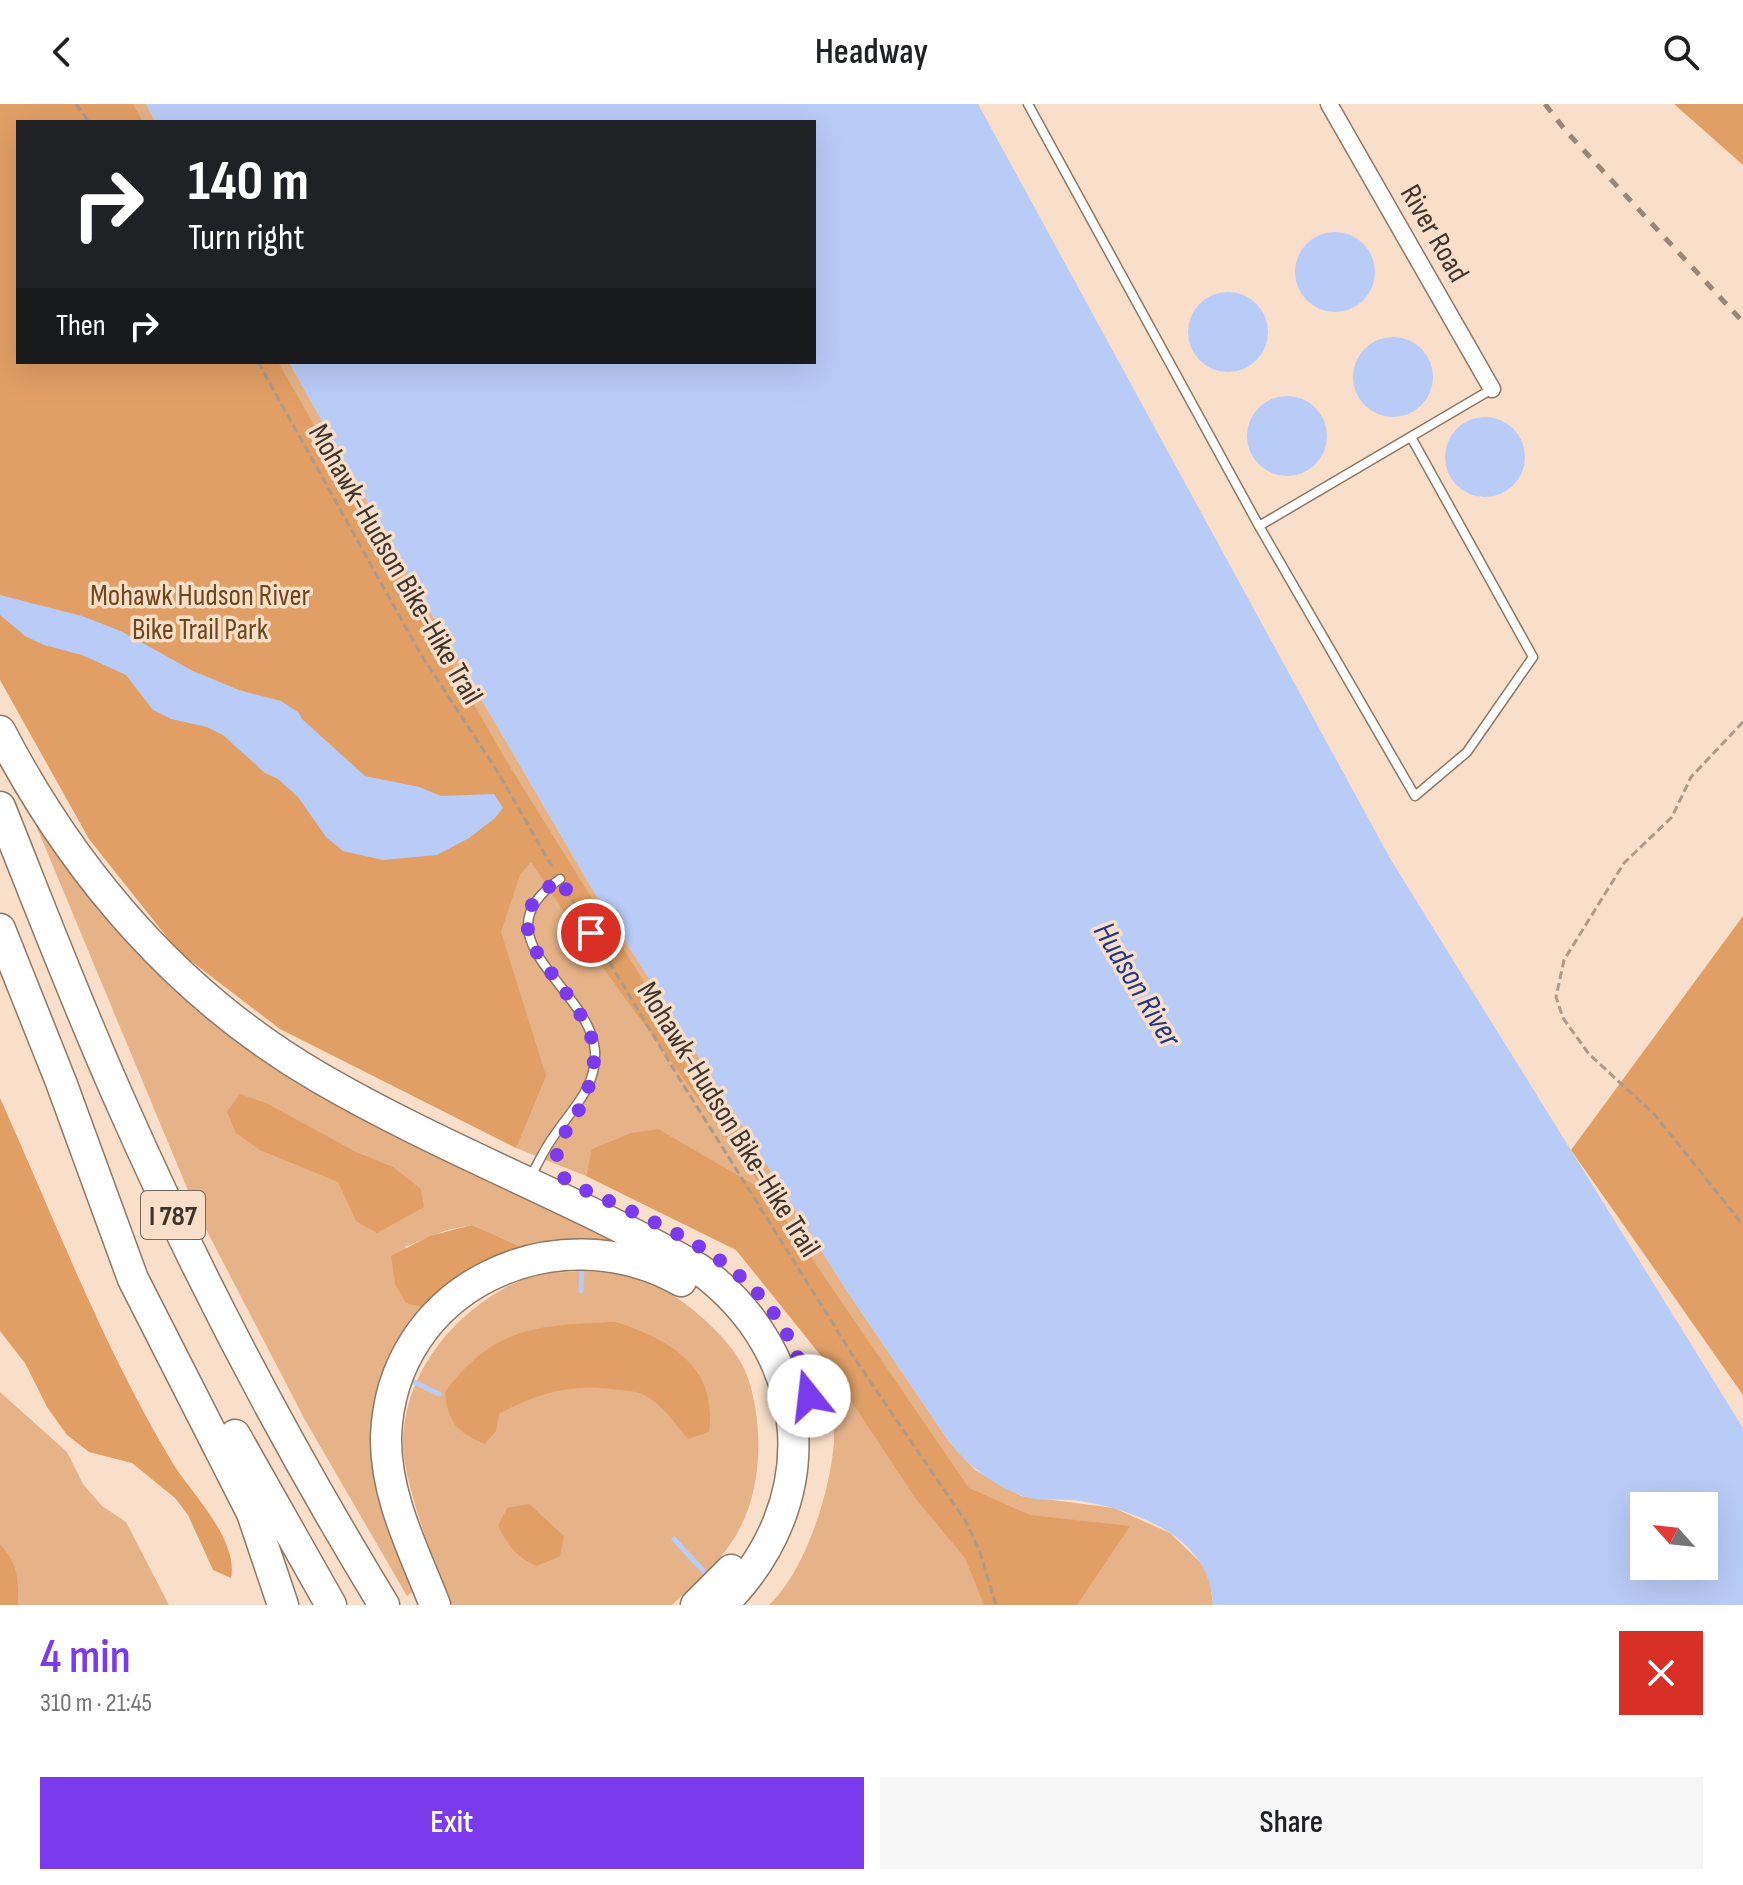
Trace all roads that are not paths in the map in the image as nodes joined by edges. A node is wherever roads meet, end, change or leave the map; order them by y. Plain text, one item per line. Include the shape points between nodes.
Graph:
1 (1028, 104) edge
2 (1329, 104) edge
3 (1492, 389) joint
4 (1411, 437) junction
5 (1259, 526) junction
6 (0, 731) edge
7 (0, 807) edge
8 (560, 879) road end
9 (0, 929) edge
10 (61, 1082) junction
11 (528, 1183) junction
12 (283, 1605) edge
13 (331, 1605) edge
14 (384, 1605) edge
15 (435, 1605) edge
16 (696, 1605) edge
17 (722, 1605) edge

1 - 5 lane
2 - 3 street, River Road
3 - 4 lane
4 - 5 lane
4 - 5 lane via 1533,657 1467,752 1415,796
6 - 11 highway via 94,881 208,1000 319,1078
7 - 14 highway, I 787 via 86,1024 159,1187 281,1427
8 - 11 lane via 533,903 527,931 590,1033 593,1070 584,1096
9 - 10 highway, I 787
10 - 12 highway via 133,1279 252,1513
10 - 13 highway, I 787 via 200,1368
11 - 17 highway via 699,1269 747,1312 775,1358 792,1413 789,1495 760,1562
15 - 16 highway via 400,1517 388,1469 387,1428 399,1376 425,1329 468,1289 513,1264 571,1253 635,1261 689,1285 732,1325 762,1379 774,1438 766,1503 737,1562

